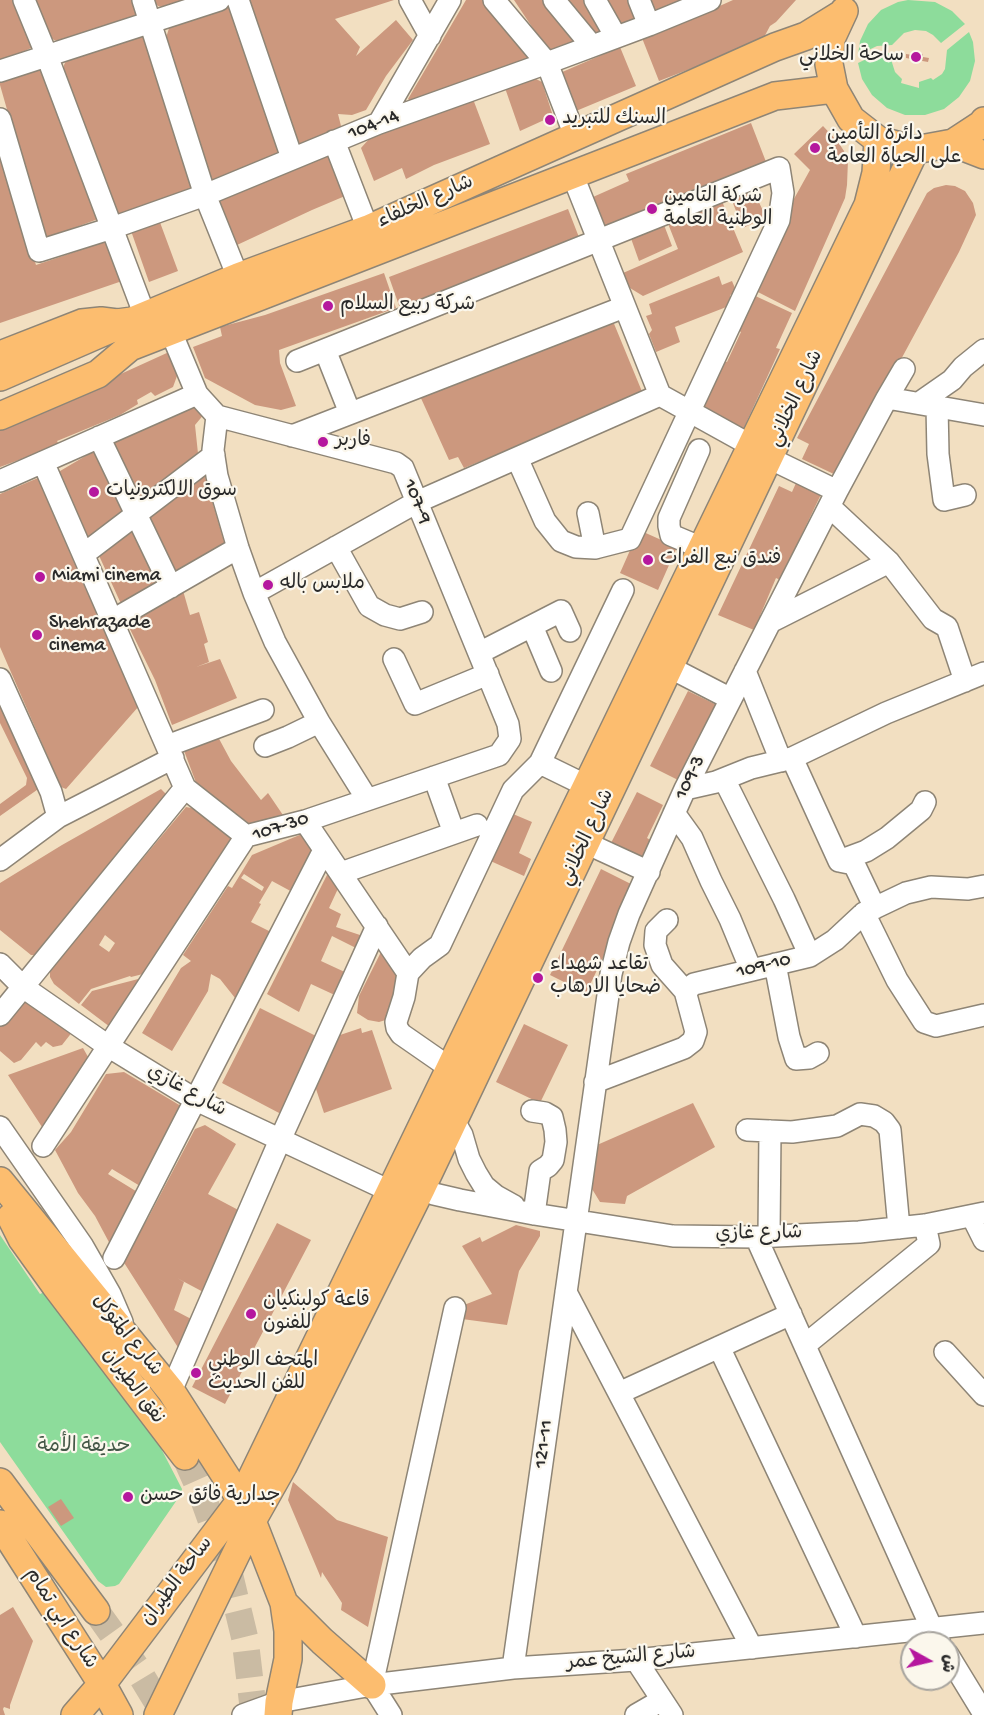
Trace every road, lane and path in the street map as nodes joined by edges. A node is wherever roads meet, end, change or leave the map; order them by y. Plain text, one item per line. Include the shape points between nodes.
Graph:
1 (24, 0) edge
2 (143, 0) edge
3 (219, 0) edge
4 (238, 0) edge
5 (410, 0) edge
6 (450, 0) edge
7 (494, 0) edge
8 (554, 0) edge
9 (595, 0) edge
10 (639, 0) edge
11 (710, 0) edge
12 (846, 8) edge
13 (150, 22) junction
14 (649, 25) junction
15 (430, 36) junction
16 (616, 37) junction
17 (592, 46) junction
18 (47, 56) junction
19 (547, 63) junction
20 (0, 71) edge
21 (834, 89) junction
22 (0, 119) edge
23 (984, 122) edge
24 (379, 123) junction
25 (575, 136) junction
26 (878, 140) junction
27 (334, 141) junction
28 (953, 143) junction
29 (915, 150) junction
30 (984, 155) edge
31 (292, 158) junction
32 (573, 176) junction
33 (205, 195) junction
34 (112, 228) junction
35 (368, 229) junction
36 (598, 240) junction
37 (238, 277) junction
38 (624, 307) junction
39 (135, 319) junction
40 (171, 332) junction
41 (325, 350) junction
42 (984, 350) edge
43 (124, 351) junction
44 (0, 355) edge
45 (297, 361) dead end
46 (904, 369) dead end
47 (0, 378) edge
48 (197, 394) junction
49 (660, 396) junction
50 (0, 398) edge
51 (887, 398) junction
52 (928, 405) junction
53 (689, 412) junction
54 (350, 413) junction
55 (984, 415) edge
56 (0, 416) edge
57 (216, 416) junction
58 (292, 436) junction
59 (99, 437) junction
60 (699, 450) dead end
61 (760, 452) junction
62 (214, 455) junction
63 (517, 458) junction
64 (43, 462) junction
65 (0, 481) edge
66 (965, 495) dead end
67 (834, 499) junction
68 (417, 502) junction
69 (588, 513) dead end
70 (136, 514) junction
71 (336, 547) junction
72 (238, 548) junction
73 (595, 548) junction
74 (702, 548) junction
75 (84, 554) junction
76 (889, 562) junction
77 (171, 587) junction
78 (623, 590) dead end
79 (254, 592) junction
80 (422, 612) dead end
81 (113, 620) junction
82 (770, 622) junction
83 (532, 626) junction
84 (570, 631) dead end
85 (479, 653) junction
86 (394, 659) dead end
87 (669, 667) junction
88 (551, 671) dead end
89 (745, 671) junction
90 (488, 674) junction
91 (975, 677) edge
92 (0, 679) edge
93 (731, 699) junction
94 (263, 710) dead end
95 (319, 722) junction
96 (510, 739) joint
97 (265, 746) dead end
98 (170, 752) junction
99 (787, 760) junction
100 (540, 763) junction
101 (434, 777) junction
102 (723, 779) junction
103 (587, 786) junction
104 (185, 788) junction
105 (685, 789) junction
106 (367, 800) junction
107 (924, 802) dead end
108 (674, 813) junction
109 (58, 817) junction
110 (304, 821) junction
111 (477, 825) dead end
112 (454, 833) junction
113 (246, 836) junction
114 (586, 843) junction
115 (324, 849) junction
116 (0, 860) edge
117 (839, 861) junction
118 (649, 872) junction
119 (341, 873) junction
120 (984, 886) edge
121 (869, 910) junction
122 (667, 920) dead end
123 (377, 926) junction
124 (810, 956) junction
125 (0, 964) edge
126 (775, 964) junction
127 (751, 970) junction
128 (408, 973) junction
129 (23, 987) junction
130 (685, 992) junction
131 (0, 1015) edge
132 (984, 1015) edge
133 (108, 1046) junction
134 (818, 1053) dead end
135 (450, 1068) junction
136 (595, 1083) junction
137 (196, 1100) junction
138 (532, 1111) dead end
139 (442, 1115) junction
140 (0, 1127) edge
141 (747, 1130) dead end
142 (770, 1131) junction
143 (280, 1140) junction
144 (43, 1146) dead end
145 (0, 1181) edge
146 (394, 1184) junction
147 (421, 1189) junction
148 (0, 1198) edge
149 (534, 1214) junction
150 (978, 1214) edge
151 (576, 1221) junction
152 (925, 1225) junction
153 (899, 1228) junction
154 (763, 1237) junction
155 (984, 1240) edge
156 (114, 1258) dead end
157 (566, 1292) junction
158 (455, 1308) dead end
159 (791, 1314) junction
160 (130, 1342) junction
161 (805, 1345) junction
162 (719, 1347) junction
163 (945, 1352) dead end
164 (980, 1384) edge
165 (171, 1391) junction
166 (619, 1393) junction
167 (185, 1456) tunnel mouth
168 (0, 1482) edge
169 (246, 1510) junction
170 (0, 1524) edge
171 (284, 1603) junction
172 (96, 1611) tunnel mouth
173 (984, 1623) edge
174 (934, 1631) edge
175 (954, 1631) edge
176 (900, 1636) edge
177 (856, 1637) junction
178 (753, 1648) junction
179 (636, 1660) junction
180 (513, 1668) junction
181 (960, 1679) edge
182 (102, 1684) junction
183 (372, 1686) junction
184 (667, 1707) edge
185 (278, 1708) edge
186 (976, 1712) edge
187 (75, 1715) edge
188 (118, 1715) edge
189 (158, 1715) edge
190 (243, 1715) edge
191 (391, 1715) edge
192 (636, 1715) edge

1 - 18 street
2 - 13 street
3 - 13 street
4 - 31 street
5 - 15 street
6 - 15 street
7 - 19 street
8 - 17 street
9 - 16 street
10 - 14 street
11 - 14 street, 104-14
12 - 21 main road via 831,39 829,64
12 - 25 main road, شارع الخلفاء via 806,36
13 - 18 street
13 - 33 street
14 - 16 street, 104-14
15 - 24 street
16 - 17 street, 104-14
17 - 19 street, 104-14
18 - 20 street
18 - 34 street
19 - 24 street, 104-14
19 - 25 street
21 - 26 main road via 851,119
21 - 32 main road, شارع الخلفاء via 775,96
22 - 34 street, 104-14 via 39,251
23 - 28 main road
24 - 27 street, 104-14
25 - 35 main road, شارع الخلفاء
26 - 29 main road
26 - 61 main road, شارع الخلاني via 876,173 868,205
27 - 31 street, 104-14
27 - 35 street
28 - 29 main road
28 - 30 main road
29 - 61 main road, شارع الخلاني
31 - 33 street, 104-14
32 - 36 street
32 - 40 main road, شارع الخلفاء
33 - 34 street, 104-14
33 - 37 street
34 - 39 street
35 - 37 main road, شارع الخلفاء
36 - 38 street
36 - 41 street
36 - 53 street via 779,168 783,193 779,220
37 - 39 main road, شارع الخلفاء
38 - 49 street
38 - 54 street
39 - 44 main road, شارع الخلفاء via 82,323
39 - 47 main road
40 - 43 main road, شارع الخلفاء
40 - 48 street
41 - 45 street
41 - 54 street
42 - 52 street
43 - 50 main road
43 - 56 main road, شارع الخلفاء via 98,374
46 - 51 street, 109-3
48 - 57 street
48 - 59 street
49 - 53 street
49 - 63 street
51 - 52 street
51 - 67 street, 109-3
52 - 55 street
52 - 66 street via 944,500
53 - 61 street
53 - 73 street via 630,539
54 - 58 street
57 - 58 street, 107-9
57 - 62 street
58 - 68 street, 107-9 via 396,463 403,468
59 - 64 street
59 - 70 street
60 - 74 street via 669,526 671,535
61 - 67 street
61 - 74 main road, شارع الخلاني
61 - 87 main road, شارع الخلاني
62 - 70 street
62 - 72 street via 216,476
63 - 68 street
63 - 73 street via 545,521 561,541
64 - 65 street
64 - 75 street
67 - 76 street
67 - 82 street, 109-3
68 - 71 street
68 - 85 street, 107-9
69 - 73 street
70 - 75 street
70 - 77 street
71 - 79 street
71 - 80 street via 369,606 400,619
72 - 77 street
72 - 79 street
74 - 103 main road, شارع الخلاني
75 - 81 street
76 - 82 street
76 - 91 street via 933,619 947,627
77 - 81 street
78 - 100 street
79 - 95 street via 275,642
81 - 98 street
82 - 89 street, 109-3
83 - 84 street via 561,611
83 - 85 street
83 - 88 street
85 - 90 street, 107-9
86 - 90 street via 415,704
87 - 93 street
87 - 114 main road, شارع الخلاني
89 - 93 street, 109-3
89 - 99 street
90 - 96 street, 107-9
91 - 99 street via 886,713
92 - 109 street via 51,792
93 - 105 street, 109-3
94 - 98 street
95 - 97 street
95 - 106 street
96 - 101 street, 107-30 via 499,755
98 - 104 street
98 - 109 street
99 - 102 street
99 - 117 street
100 - 103 street
100 - 128 street via 513,790 440,945
101 - 106 street, 107-30
101 - 112 street
102 - 105 street
102 - 124 street
103 - 135 main road, شارع الخلاني
104 - 113 street
104 - 129 street
105 - 108 street, 109-3
106 - 110 street, 107-30
107 - 117 street via 921,810 887,838
108 - 118 street, 109-3
108 - 127 street via 692,838
109 - 116 street
110 - 113 street, 107-30
110 - 115 street
111 - 112 street
112 - 119 street
113 - 133 street, 107-30
114 - 118 street
114 - 139 main road, شارع الخلاني
115 - 119 street
115 - 137 street
117 - 121 street via 854,864
118 - 136 street, 109-3 via 619,942
119 - 123 street
120 - 121 street, 109-10 via 931,887 906,893
121 - 124 street, 109-10
121 - 132 street via 897,980 924,1022 936,1026
122 - 130 street via 656,931 655,945 662,964
123 - 128 street
123 - 143 street
124 - 126 street, 109-10
125 - 129 street, شارع غازي
126 - 127 street, 109-10
126 - 134 street via 796,1059
127 - 130 street, 109-10 via 694,984
128 - 135 street via 396,1022 401,1034
129 - 131 street
129 - 133 street, شارع غازي
130 - 136 street via 696,1032 693,1041
133 - 137 street, شارع غازي
133 - 144 street, 107-30
135 - 139 main road, شارع الخلاني
136 - 151 street, 109-3
137 - 143 street, شارع غازي
137 - 156 street
138 - 149 street via 552,1117 556,1142 552,1160 540,1170
139 - 146 main road, شارع الخلاني
139 - 147 main road, شارع الخلاني
139 - 149 street, شارع غازي via 462,1135 469,1160 484,1185 508,1204
140 - 160 street via 82,1245 110,1294
141 - 142 street
142 - 153 street via 837,1126 860,1114 884,1122 890,1130
142 - 154 street
143 - 146 street, شارع غازي
143 - 165 street
145 - 160 main road, شارع المتوكل
146 - 147 street, شارع غازي
146 - 169 main road, شارع الخلاني
147 - 149 street, شارع غازي
147 - 169 main road, شارع الخلاني via 283,1466
148 - 167 main road, نفق الطيران via 22,1239
149 - 151 street, شارع غازي
150 - 152 street, شارع غازي
150 - 155 street
151 - 154 street, شارع غازي via 673,1236
151 - 157 street, 121-11
152 - 153 street, شارع غازي
152 - 161 street via 929,1244
153 - 154 street, شارع غازي
154 - 159 street
157 - 166 street
157 - 180 street, 121-11
158 - 183 street
159 - 161 street
159 - 162 street
160 - 165 main road, شارع المتوكل
161 - 174 street
162 - 166 street
162 - 177 street
163 - 164 street
165 - 169 main road, شارع المتوكل
166 - 178 street
168 - 172 main road
169 - 171 main road
169 - 182 main road, ساحة الطيران
169 - 189 main road, ساحة الطيران
170 - 182 main road, شارع ابي تمام
171 - 183 main road
171 - 185 main road via 288,1659
173 - 175 street, شارع الشيخ عمر
176 - 177 street, شارع الشيخ عمر
177 - 178 street, شارع الشيخ عمر
178 - 179 street, شارع الشيخ عمر
179 - 180 street, شارع الشيخ عمر
179 - 184 street
180 - 183 street, شارع الشيخ عمر
181 - 186 street
182 - 187 main road, ساحة الطيران
182 - 188 main road, شارع ابي تمام
183 - 185 street, شارع الشيخ عمر
183 - 191 street
184 - 192 street
185 - 190 street

